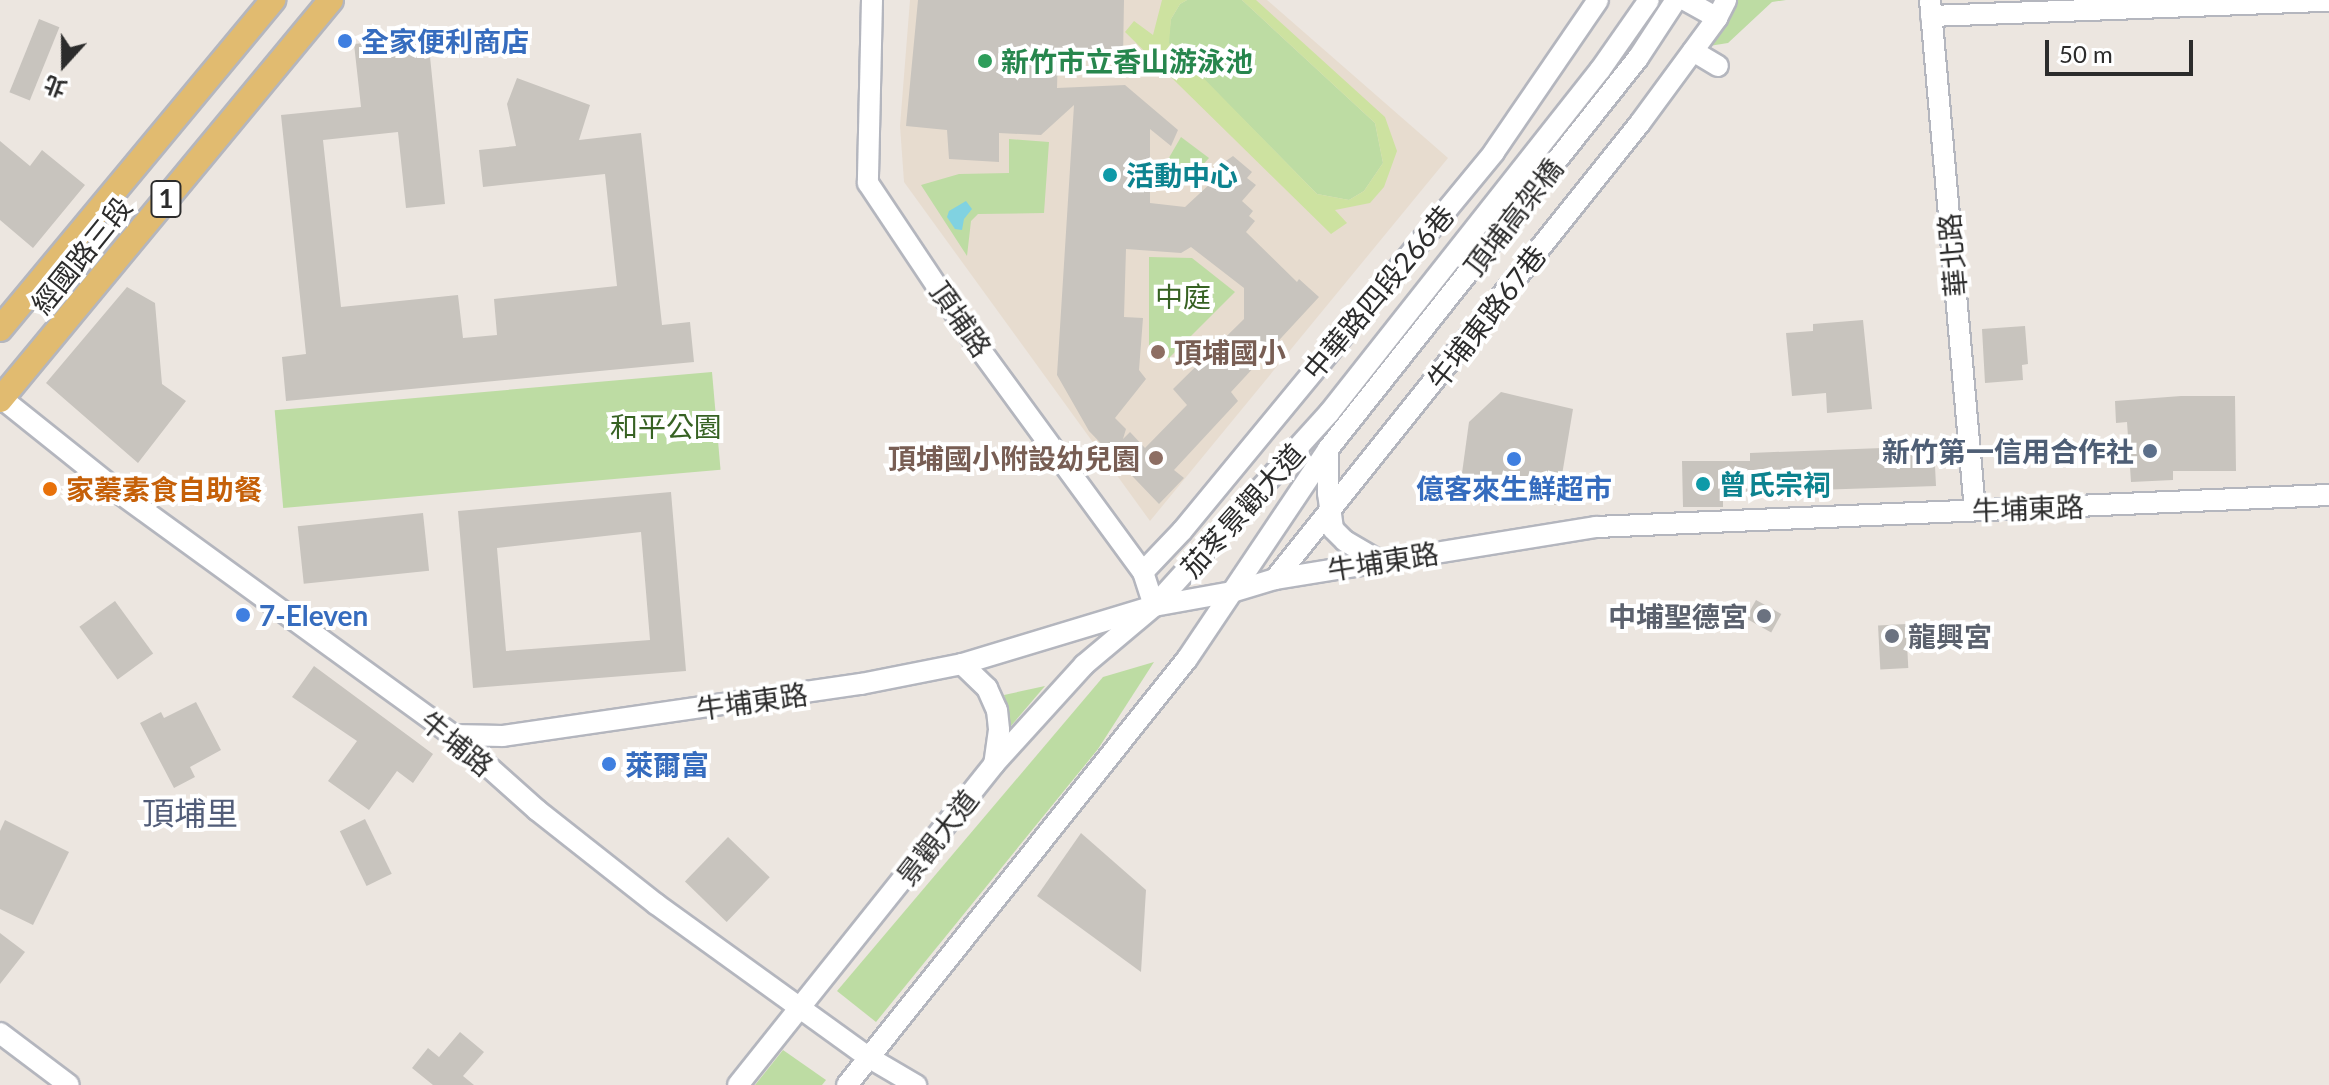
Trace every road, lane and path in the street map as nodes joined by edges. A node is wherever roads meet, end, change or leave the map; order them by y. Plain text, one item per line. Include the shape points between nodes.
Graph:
1 (273, 0) edge
2 (331, 0) edge
3 (872, 0) edge
4 (1598, 0) edge
5 (1649, 0) edge
6 (1676, 0) edge
7 (1685, 0) edge
8 (2329, 1) edge
9 (1930, 8) edge
10 (1722, 9) edge
11 (1693, 51) junction
12 (1718, 66) dead end
13 (0, 329) edge
14 (0, 399) edge
15 (1329, 413) joint
16 (1344, 429) joint
17 (1328, 449) junction
18 (2329, 495) edge
19 (1975, 510) junction
20 (1330, 514) junction
21 (1381, 562) junction
22 (1143, 572) junction
23 (1275, 579) junction
24 (1232, 592) junction
25 (1154, 606) junction
26 (962, 664) junction
27 (453, 735) junction
28 (994, 764) junction
29 (801, 1008) junction
30 (0, 1033) edge
31 (868, 1057) junction
32 (69, 1085) edge
33 (738, 1085) edge
34 (847, 1085) edge
35 (916, 1085) edge

1 - 13 main road, 經國路三段 / 1
2 - 14 main road, 經國路三段 / 1
3 - 22 street, 頂埔路 via 868,183 968,333
4 - 22 street, 中華路四段266巷 via 1494,152
5 - 15 street, 頂埔高架橋 via 1600,70
6 - 16 street, 頂埔高架橋 via 1638,58
7 - 10 street
8 - 9 street
9 - 19 street, 華北路
10 - 11 street
11 - 12 street
11 - 20 street, 牛埔東路67巷
14 - 27 street, 牛埔路 via 121,494
15 - 25 street, 茄苳景觀大道
16 - 17 street, 茄苳景觀大道
17 - 20 street
17 - 24 street, 茄苳景觀大道
18 - 19 street, 牛埔東路
19 - 21 street, 牛埔東路 via 1596,527
20 - 21 street via 1333,529 1345,541
20 - 23 street, 牛埔東路67巷
21 - 23 street, 牛埔東路
22 - 25 street, 頂埔路
23 - 24 street, 牛埔東路
24 - 25 street, 牛埔東路
24 - 31 street via 1187,659
25 - 26 street, 牛埔東路
25 - 28 street, 景觀大道 via 1084,665
26 - 27 street, 牛埔東路 via 503,736
26 - 28 street via 987,688 997,710
27 - 29 street, 牛埔路 via 644,895
28 - 29 street, 景觀大道
29 - 31 street, 牛埔路
29 - 33 street, 景觀大道
30 - 32 street
31 - 34 street
31 - 35 street, 牛埔路

